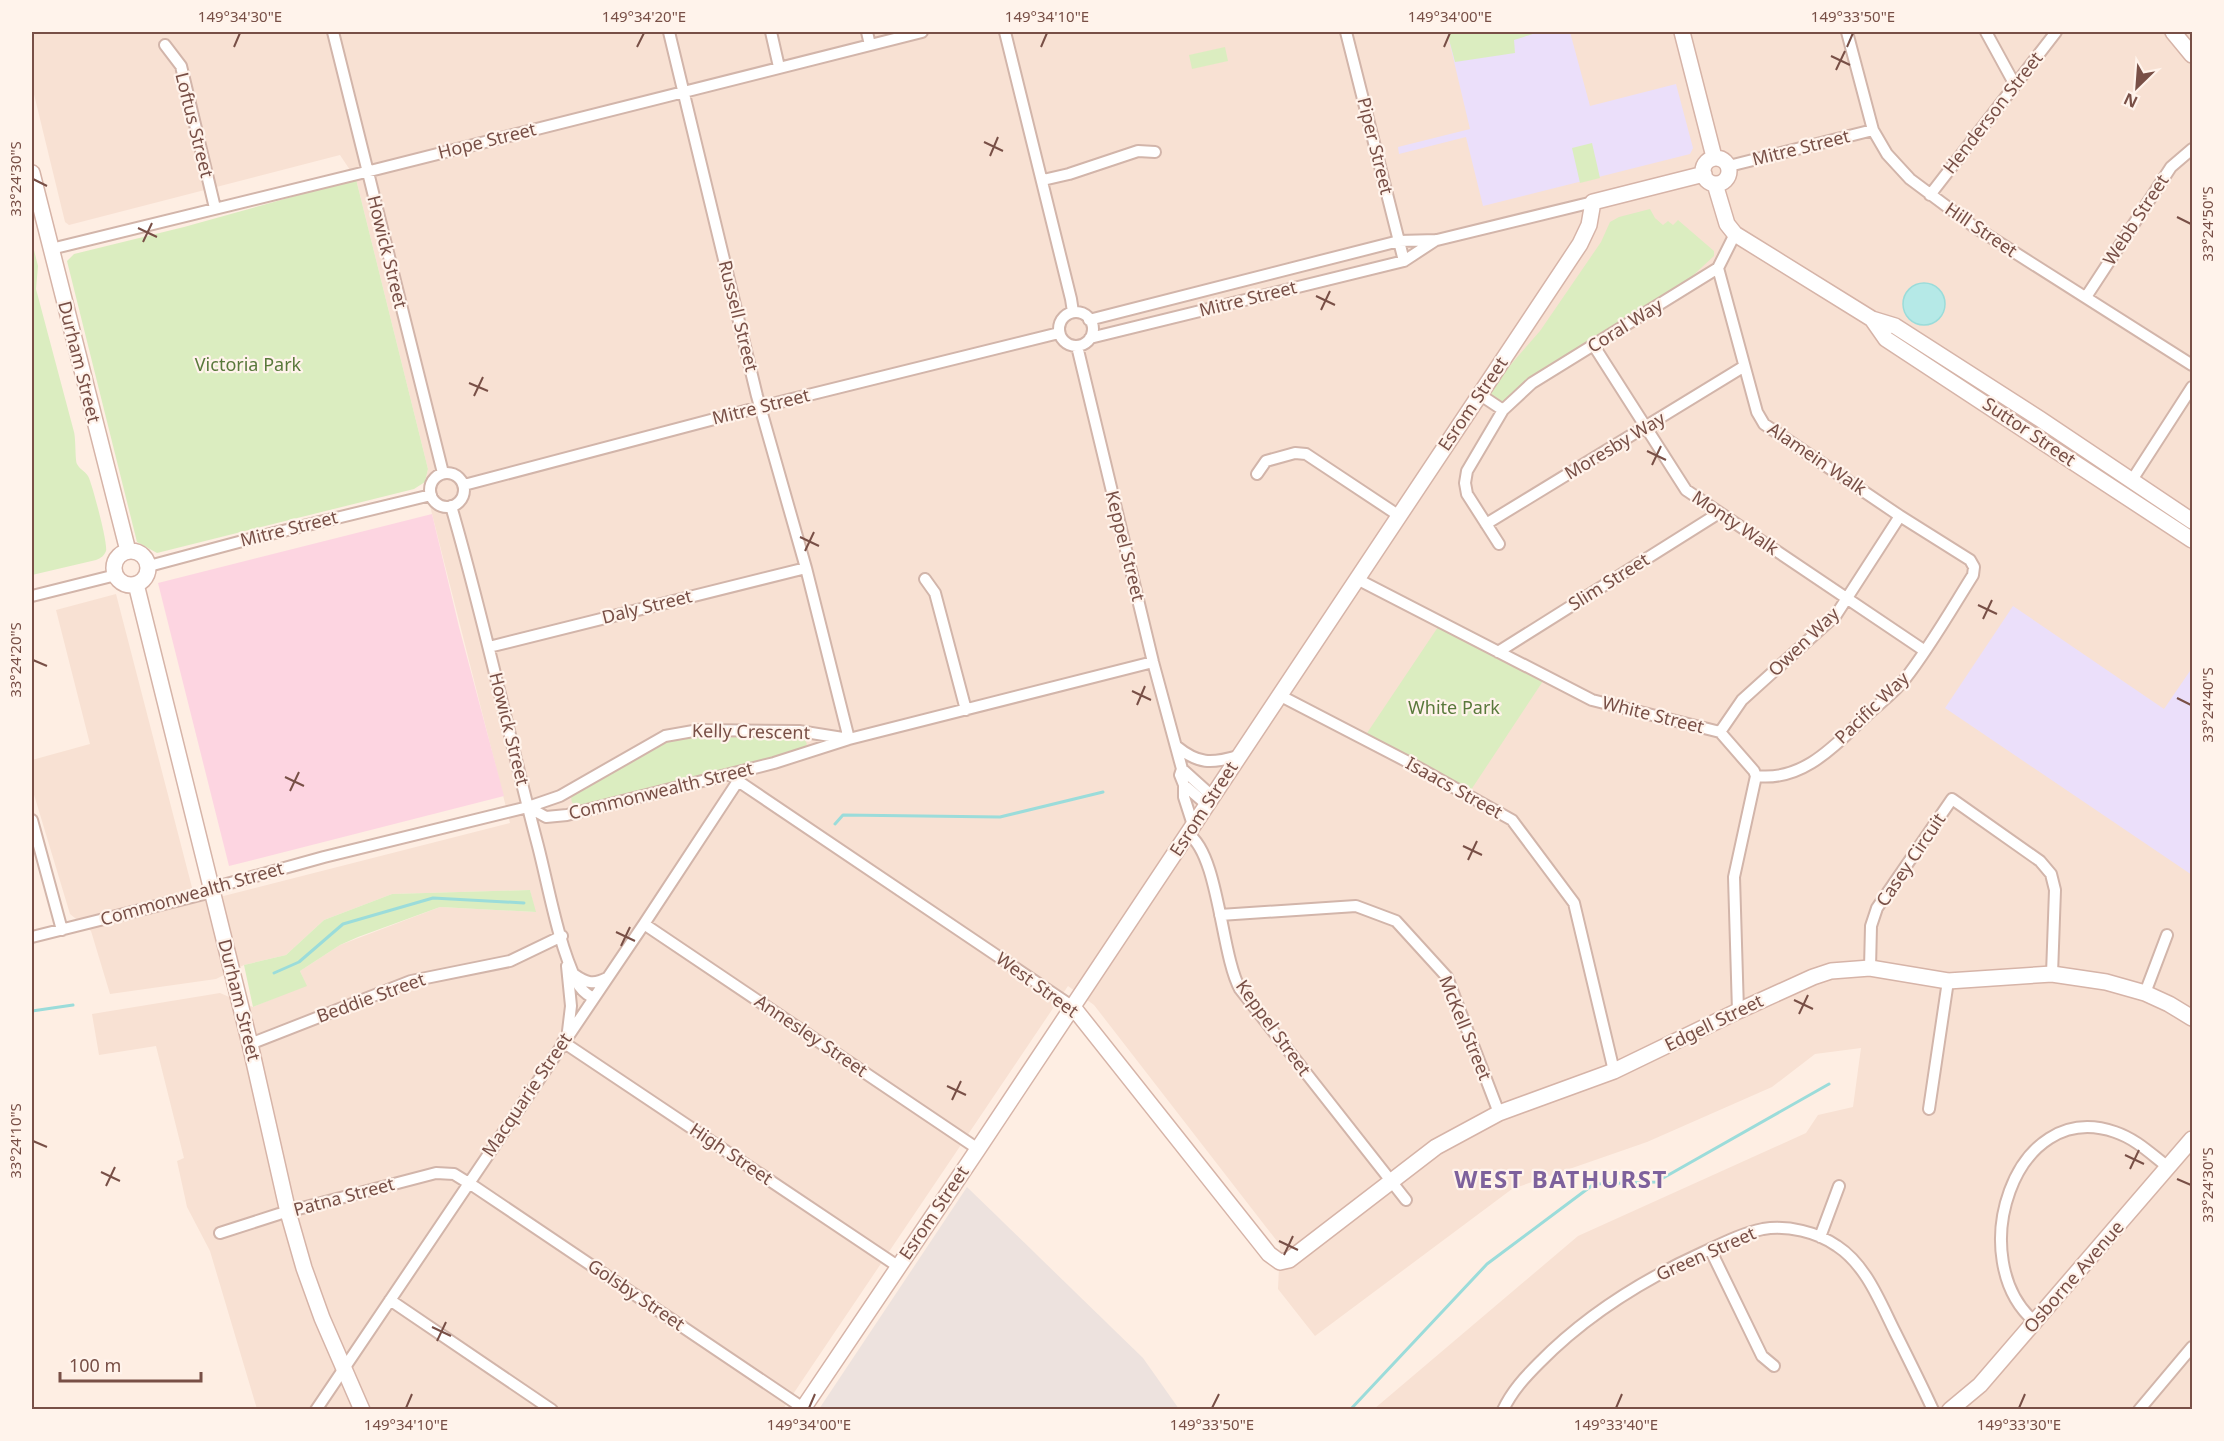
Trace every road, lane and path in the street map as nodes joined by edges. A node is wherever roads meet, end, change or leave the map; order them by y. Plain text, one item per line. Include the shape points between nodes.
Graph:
1 (333, 32) edge
2 (669, 32) edge
3 (771, 32) edge
4 (867, 32) edge
5 (922, 32) edge
6 (1005, 32) edge
7 (1346, 32) edge
8 (1682, 32) edge
9 (1847, 32) edge
10 (1986, 32) edge
11 (2056, 32) edge
12 (2173, 32) edge
13 (165, 45) dead end
14 (870, 45) junction
15 (2193, 55) edge
16 (779, 67) junction
17 (2015, 85) junction
18 (684, 92) junction
19 (1874, 130) junction
20 (2193, 148) edge
21 (1155, 152) dead end
22 (1714, 157) junction
23 (1729, 166) junction
24 (367, 171) junction
25 (32, 173) edge
26 (1043, 180) junction
27 (1714, 180) junction
28 (1930, 195) junction
29 (1593, 202) junction
30 (215, 208) junction
31 (1736, 234) junction
32 (1437, 240) junction
33 (1399, 241) junction
34 (51, 249) junction
35 (1404, 261) junction
36 (1718, 268) junction
37 (2086, 297) junction
38 (1073, 312) junction
39 (1872, 319) junction
40 (1089, 320) junction
41 (1059, 333) junction
42 (1090, 338) junction
43 (1077, 346) junction
44 (1594, 346) junction
45 (2193, 365) edge
46 (1743, 367) junction
47 (2193, 387) edge
48 (1479, 394) junction
49 (760, 407) junction
50 (1503, 410) junction
51 (1646, 427) junction
52 (443, 473) junction
53 (1257, 474) dead end
54 (2132, 480) junction
55 (464, 485) junction
56 (431, 495) junction
57 (451, 506) junction
58 (1719, 513) junction
59 (1398, 515) junction
60 (1900, 516) junction
61 (2193, 521) edge
62 (1486, 524) junction
63 (2193, 540) edge
64 (1498, 544) dead end
65 (128, 551) junction
66 (148, 567) junction
67 (1974, 567) joint
68 (806, 568) junction
69 (116, 575) junction
70 (925, 579) dead end
71 (1357, 579) junction
72 (136, 584) junction
73 (32, 596) edge
74 (1847, 598) junction
75 (489, 647) junction
76 (1925, 651) junction
77 (1498, 652) junction
78 (1153, 662) junction
79 (1279, 695) junction
80 (966, 710) junction
81 (1720, 732) junction
82 (849, 739) junction
83 (1176, 746) junction
84 (1238, 756) junction
85 (1182, 769) junction
86 (1756, 776) junction
87 (737, 777) junction
88 (1184, 785) junction
89 (560, 796) junction
90 (1209, 800) junction
91 (528, 807) junction
92 (567, 815) junction
93 (32, 820) edge
94 (1190, 830) junction
95 (213, 890) junction
96 (1220, 915) junction
97 (644, 924) junction
98 (62, 930) junction
99 (562, 936) junction
100 (2167, 936) dead end
101 (32, 937) edge
102 (566, 951) junction
103 (1870, 968) junction
104 (2052, 974) junction
105 (574, 975) junction
106 (607, 978) junction
107 (1948, 981) junction
108 (570, 990) junction
109 (2145, 993) junction
110 (590, 1002) junction
111 (1073, 1007) junction
112 (1738, 1011) junction
113 (2193, 1018) edge
114 (565, 1039) junction
115 (250, 1044) junction
116 (1614, 1071) junction
117 (1929, 1109) dead end
118 (1499, 1113) junction
119 (2193, 1139) edge
120 (978, 1149) junction
121 (2168, 1167) junction
122 (468, 1182) junction
123 (1391, 1182) junction
124 (1839, 1186) dead end
125 (1406, 1200) dead end
126 (288, 1212) junction
127 (220, 1233) dead end
128 (1820, 1237) junction
129 (1710, 1249) junction
130 (1280, 1262) joint
131 (898, 1267) junction
132 (390, 1300) junction
133 (2035, 1322) junction
134 (2193, 1347) edge
135 (1774, 1366) dead end
136 (343, 1369) junction
137 (802, 1409) edge
138 (316, 1410) edge
139 (362, 1410) edge
140 (552, 1410) edge
141 (1503, 1410) edge
142 (1933, 1410) edge
143 (1950, 1410) edge
144 (2139, 1410) edge

1 - 24 street, Howick Street
2 - 18 street, Russell Street
3 - 16 street
4 - 14 street
5 - 14 street, Hope Street
6 - 26 street
7 - 33 street, Piper Street
8 - 22 street
9 - 19 street, Hill Street
10 - 17 street
11 - 17 street, Henderson Street
12 - 15 street
13 - 30 street, Loftus Street via 181,66
14 - 16 street, Hope Street
16 - 18 street, Hope Street
17 - 28 street, Henderson Street
18 - 24 street, Hope Street
18 - 49 street, Russell Street
19 - 23 street, Mitre Street
19 - 28 street, Hill Street via 1887,154
20 - 37 street, Webb Street via 2171,167
21 - 26 street via 1138,151
22 - 23 street
22 - 27 street via 1704,165
23 - 27 street via 1728,177
24 - 30 street, Hope Street
24 - 52 street, Howick Street
25 - 34 street, Durham Street
26 - 38 street
27 - 29 street, Mitre Street
27 - 31 street, Suttor Street via 1727,225
28 - 37 street, Hill Street
29 - 32 street, Mitre Street
29 - 48 street, Esrom Street via 1586,234
30 - 34 street, Hope Street
31 - 36 street, Coral Way
31 - 39 street, Suttor Street
32 - 33 street, Mitre Street
32 - 35 street, Mitre Street
33 - 35 street, Piper Street
33 - 40 street, Mitre Street
34 - 65 street, Durham Street
35 - 42 street, Mitre Street
36 - 44 street, Coral Way
36 - 46 street, Alamein Walk
37 - 45 street, Hill Street
38 - 40 street
38 - 41 street via 1062,320
39 - 54 street, Suttor Street via 1895,326
39 - 63 street, Suttor Street via 1886,339
40 - 42 street
41 - 43 street via 1064,341
41 - 49 street, Mitre Street
42 - 43 street
43 - 78 street, Keppel Street
44 - 50 street, Coral Way via 1532,383
44 - 51 street, Monty Walk
46 - 51 street, Moresby Way
46 - 60 street, Alamein Walk via 1764,424
47 - 54 street
48 - 50 street
48 - 59 street, Esrom Street
49 - 55 street, Mitre Street
49 - 68 street, Russell Street
50 - 62 street, Coral Way via 1467,471 1465,483 1467,494
51 - 58 street, Monty Walk via 1686,490
51 - 62 street, Moresby Way
52 - 55 street via 456,475
52 - 56 street via 432,481
53 - 59 street via 1266,461 1306,454
54 - 61 street, Suttor Street
55 - 57 street via 464,496
56 - 57 street via 439,505
56 - 66 street, Mitre Street
57 - 75 street, Howick Street
58 - 74 street, Monty Walk
58 - 77 street, Slim Street
59 - 71 street, Esrom Street
60 - 67 street, Alamein Walk via 1970,560
60 - 74 street, Owen Way
62 - 64 street, Coral Way
65 - 66 street via 142,554
65 - 69 street via 116,560
66 - 72 street via 144,579
67 - 76 street, Pacific Way via 1973,575
68 - 75 street, Daly Street
68 - 82 street, Russell Street
69 - 72 street via 126,584
69 - 73 street
70 - 80 street via 934,593
71 - 77 street, White Street
71 - 79 street, Esrom Street
72 - 95 street, Durham Street
74 - 76 street, Monty Walk
74 - 81 street, Owen Way via 1836,615 1742,700
75 - 91 street, Howick Street
76 - 86 street, Pacific Way via 1903,682 1819,759 1788,774
77 - 81 street, White Street via 1593,700
78 - 80 street, Commonwealth Street
78 - 83 street, Keppel Street
79 - 84 street, Esrom Street
79 - 116 street, Isaacs Street via 1512,820 1574,903
80 - 82 street, Commonwealth Street
81 - 86 street, White Street
82 - 87 street, Commonwealth Street
82 - 89 street, Kelly Crescent via 800,730 681,732 665,736
83 - 84 street via 1206,762
83 - 85 street, Keppel Street
84 - 90 street, Esrom Street
85 - 88 street, Keppel Street
85 - 90 street
86 - 112 street via 1734,877
87 - 92 street, Commonwealth Street
87 - 97 street, Macquarie Street
87 - 111 street, West Street
88 - 90 street
88 - 94 street, Keppel Street
89 - 91 street, Kelly Crescent
89 - 92 street
90 - 94 street, Esrom Street
91 - 92 street, Commonwealth Street via 546,817
91 - 95 street, Commonwealth Street via 324,857
91 - 99 street, Howick Street
93 - 98 street
94 - 96 street, Keppel Street via 1202,850
94 - 111 street, Esrom Street
95 - 98 street, Commonwealth Street
95 - 115 street, Durham Street
96 - 118 street, McKell Street via 1356,906 1396,921 1448,977
96 - 123 street, Keppel Street via 1240,989
97 - 106 street, Macquarie Street
97 - 120 street, Annesley Street
98 - 101 street, Commonwealth Street
99 - 102 street, Howick Street
99 - 115 street, Beddie Street via 510,961 411,981
100 - 109 street
102 - 105 street, Howick Street
102 - 108 street, Howick Street
103 - 104 street, Casey Circuit via 1871,926 1877,908 1952,799 2040,861 2051,874 2055,891
103 - 107 street, Edgell Street
103 - 112 street, Edgell Street via 1813,976
104 - 107 street, Edgell Street
104 - 109 street, Edgell Street
105 - 106 street via 592,983
105 - 110 street, Howick Street
106 - 110 street, Macquarie Street
107 - 117 street
108 - 110 street via 576,999
108 - 114 street, Howick Street via 571,1016
109 - 113 street, Edgell Street
110 - 114 street, Macquarie Street
111 - 120 street, Esrom Street
111 - 130 street, West Street via 1269,1254
112 - 116 street, Edgell Street
114 - 122 street, Macquarie Street
114 - 131 street, High Street
115 - 126 street, Durham Street
116 - 118 street, Edgell Street
118 - 123 street, Edgell Street via 1436,1147
119 - 121 street, Osborne Avenue
120 - 131 street, Esrom Street
121 - 133 street, Osborne Avenue
121 - 133 street via 2126,1136 2090,1127 2055,1135 2031,1155 2008,1198 2001,1240 2012,1294
122 - 126 street, Patna Street via 452,1173 436,1173
122 - 132 street, Macquarie Street
122 - 137 street, Golsby Street
123 - 125 street, Keppel Street
123 - 130 street, Edgell Street via 1289,1260
124 - 128 street
126 - 127 street, Patna Street
126 - 136 street, Durham Street via 304,1268
128 - 129 street, Green Street via 1790,1228 1764,1229
128 - 142 street, Green Street via 1844,1250 1868,1278
129 - 135 street via 1762,1356
129 - 141 street, Green Street via 1663,1270 1598,1311 1528,1374
131 - 137 street, Esrom Street
132 - 136 street, Macquarie Street
132 - 140 street
133 - 143 street, Osborne Avenue via 1980,1385
134 - 144 street
136 - 138 street, Macquarie Street
136 - 139 street, Durham Street

